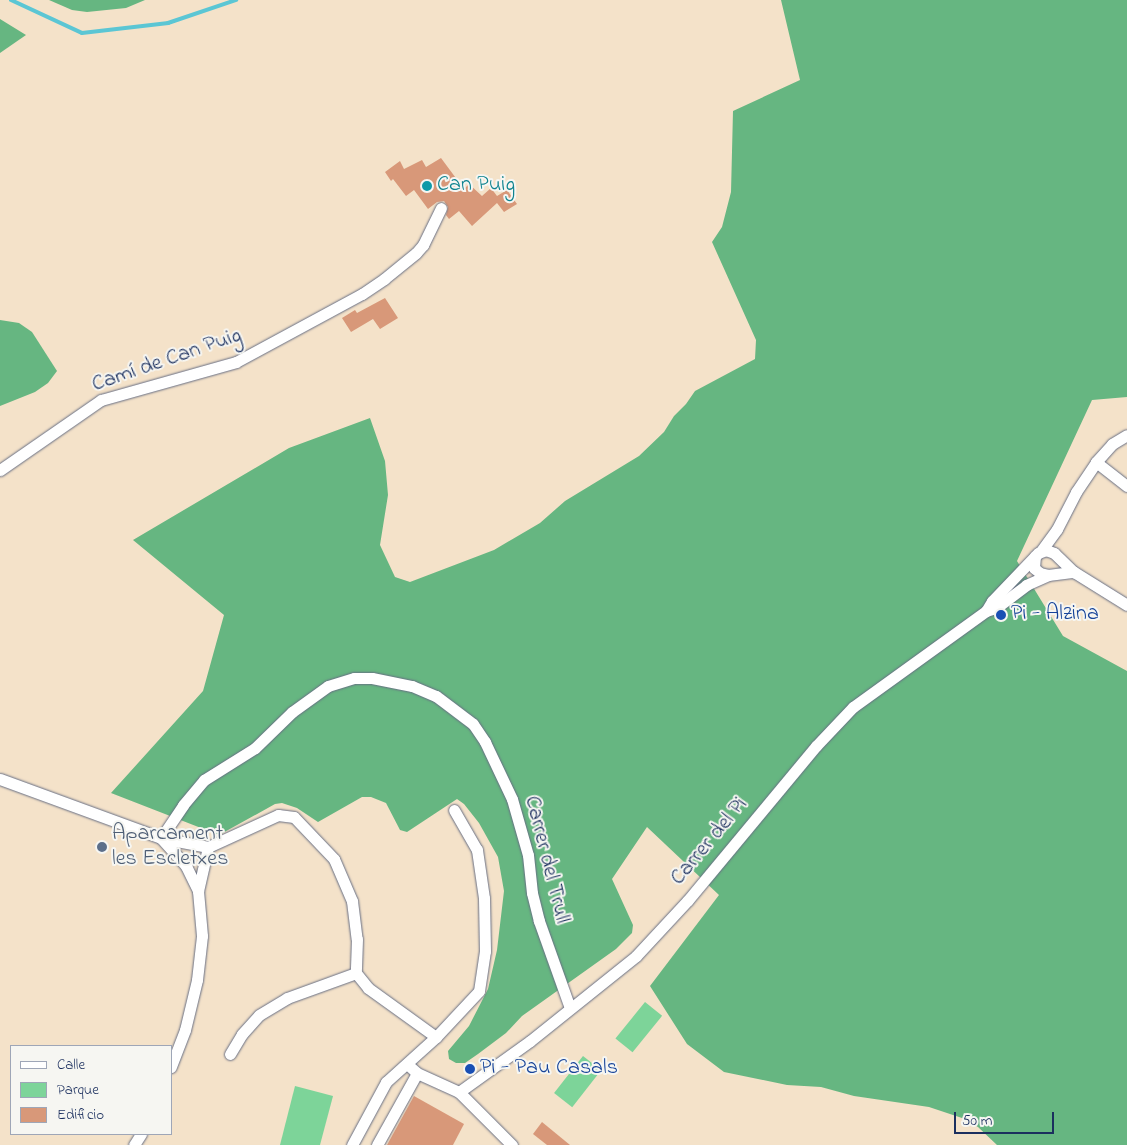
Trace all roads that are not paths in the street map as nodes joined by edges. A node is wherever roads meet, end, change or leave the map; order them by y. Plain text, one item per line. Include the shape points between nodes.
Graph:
1 (441, 208) dead end
2 (1127, 435) edge
3 (1096, 462) junction
4 (0, 470) edge
5 (1127, 486) edge
6 (1057, 529) junction
7 (1038, 553) junction
8 (1057, 557) junction
9 (1074, 572) junction
10 (1050, 574) junction
11 (1127, 605) edge
12 (986, 611) junction
13 (0, 779) edge
14 (454, 810) dead end
15 (162, 838) junction
16 (208, 847) junction
17 (198, 891) junction
18 (356, 973) junction
19 (570, 1008) junction
20 (436, 1037) junction
21 (230, 1054) dead end
22 (172, 1064) edge
23 (407, 1064) junction
24 (416, 1073) junction
25 (459, 1092) junction
26 (352, 1145) edge
27 (377, 1145) edge
28 (512, 1145) edge

1 - 4 street, Camí de Can Puig via 423,245 377,284 236,362 101,400
2 - 3 street, Carrer del Pi via 1112,444
3 - 5 street
3 - 6 street, Carrer del Pi
6 - 7 street, Carrer del Pi
6 - 8 street via 1054,542
7 - 8 street via 1050,551
7 - 10 street via 1034,568 1040,574
7 - 12 street, Carrer del Pi
8 - 9 street
8 - 10 street via 1057,568
9 - 10 street, Carrer del Pi
9 - 11 street
10 - 12 street, Carrer del Pi
12 - 19 street, Carrer del Pi via 893,676 833,726 646,946 626,966
13 - 15 street
14 - 20 street via 477,850 484,898 485,951 479,991
15 - 16 street
15 - 17 street via 186,866
15 - 19 street, Carrer del Trull via 204,780 255,748 292,712 328,686 354,678 412,686 436,696 474,724 485,742 512,799 528,856 539,921
16 - 17 street
16 - 18 street via 278,815 294,817 334,859 352,901 357,938
17 - 22 street via 202,936 197,980 185,1030
18 - 20 street via 368,988
18 - 21 street via 287,998 259,1016 242,1034
19 - 25 street, Carrer del Pi
20 - 23 street
23 - 24 street
23 - 26 street via 386,1082
24 - 25 street
24 - 27 street
25 - 28 street

